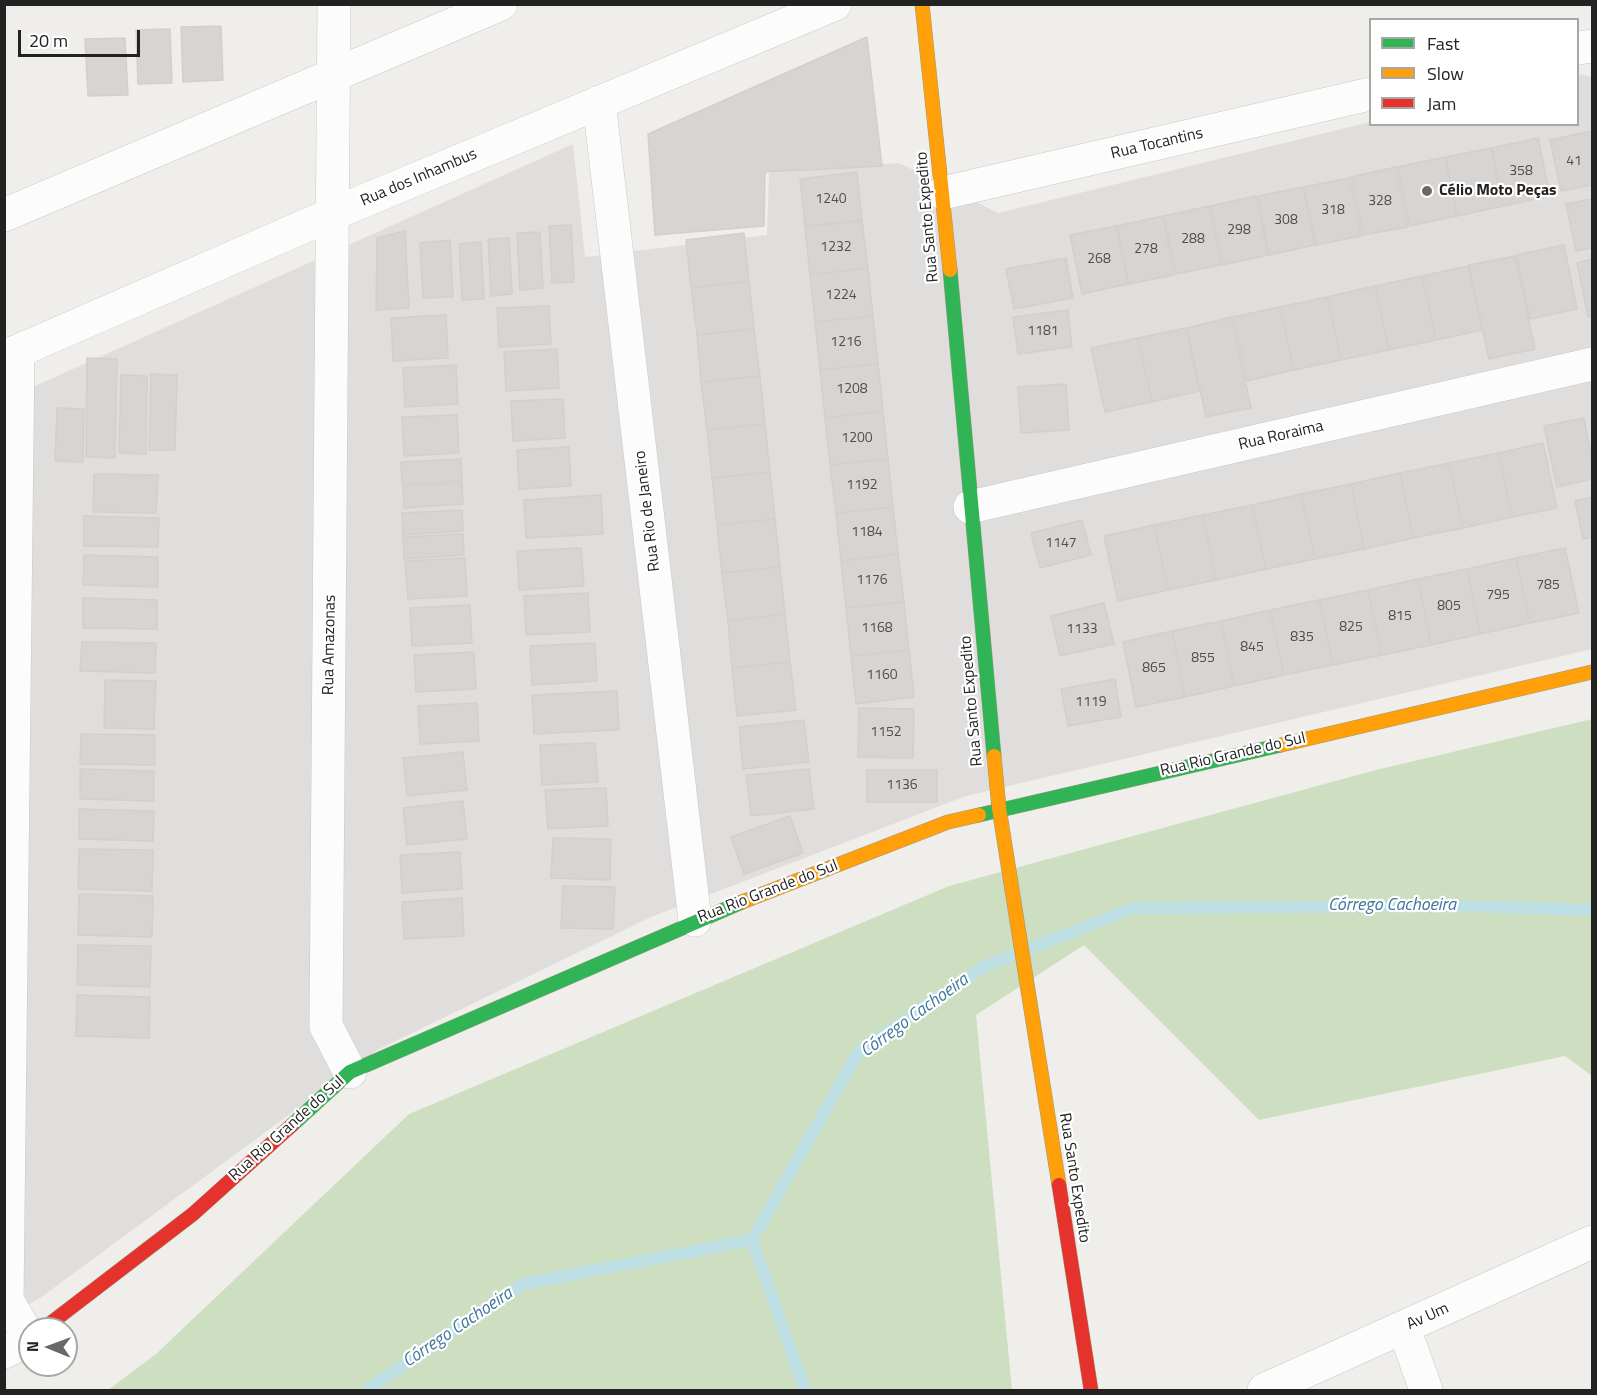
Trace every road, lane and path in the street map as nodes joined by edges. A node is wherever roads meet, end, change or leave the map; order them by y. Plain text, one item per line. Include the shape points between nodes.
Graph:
1 (334, 4) edge
2 (501, 4) edge
3 (836, 4) edge
4 (922, 4) edge
5 (334, 76) junction
6 (1369, 94) edge
7 (599, 102) junction
8 (943, 194) junction
9 (334, 213) junction
10 (4, 215) edge
11 (11, 354) edge
12 (1593, 364) edge
13 (970, 507) junction
14 (1593, 672) edge
15 (999, 808) junction
16 (695, 920) junction
17 (350, 1072) junction
18 (1593, 1242) edge
19 (59, 1317) edge
20 (18, 1319) edge
21 (1404, 1328) junction
22 (18, 1345) edge
23 (4, 1352) edge
24 (1091, 1390) edge
25 (1264, 1390) edge
26 (1426, 1390) edge

1 - 5 street, Rua Amazonas
2 - 5 street
3 - 7 street, Rua dos Inhambus
4 - 8 street, Rua Santo Expedito
5 - 9 street, Rua Amazonas
5 - 10 street
6 - 8 street, Rua Tocantins
7 - 9 street, Rua dos Inhambus
7 - 16 street, Rua Rio de Janeiro
8 - 13 street, Rua Santo Expedito
9 - 11 street, Rua dos Inhambus
9 - 17 street, Rua Amazonas via 326,1026
11 - 20 street via 7,1300
12 - 13 street, Rua Roraima
13 - 15 street, Rua Santo Expedito
14 - 15 street, Rua Rio Grande do Sul
15 - 16 street, Rua Rio Grande do Sul via 948,822
15 - 24 street, Rua Santo Expedito
16 - 17 street, Rua Rio Grande do Sul
17 - 19 street, Rua Rio Grande do Sul via 193,1214
18 - 21 street, Av Um
21 - 25 street, Av Um
21 - 26 street
22 - 23 street

